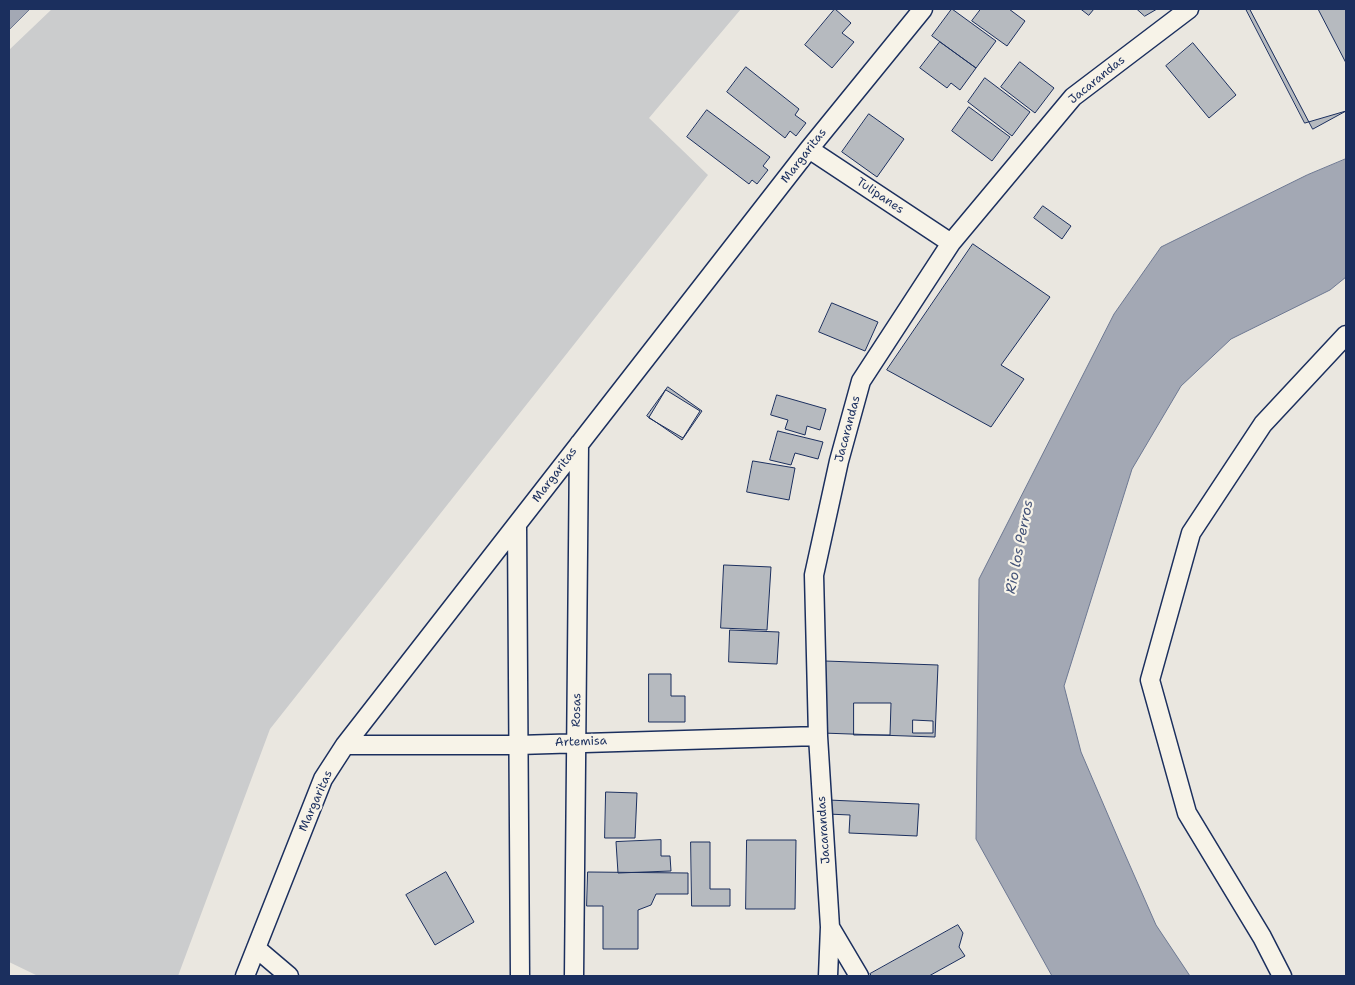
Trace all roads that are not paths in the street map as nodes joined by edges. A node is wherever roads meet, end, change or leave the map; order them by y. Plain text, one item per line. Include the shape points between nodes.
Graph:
1 (924, 9) edge
2 (1189, 9) edge
3 (809, 149) junction
4 (951, 243) junction
5 (1346, 336) edge
6 (579, 444) junction
7 (517, 525) junction
8 (818, 736) junction
9 (576, 742) junction
10 (345, 745) junction
11 (518, 745) junction
12 (830, 927) junction
13 (256, 948) junction
14 (245, 976) edge
15 (289, 976) edge
16 (520, 976) edge
17 (574, 976) edge
18 (828, 976) edge
19 (859, 976) edge
20 (1282, 976) edge

1 - 3 street, Margaritas
2 - 4 street, Jacarandas via 1073,97
3 - 4 street, Tulipanes
3 - 6 street, Margaritas
4 - 8 street, Jacarandas via 861,381 839,461 814,574
5 - 20 street via 1263,424 1191,534 1150,680 1186,813 1262,937
6 - 7 street, Margaritas
6 - 9 street, Rosas
7 - 10 street, Margaritas
7 - 11 street
8 - 9 street, Artemisa
8 - 12 street, Jacarandas
9 - 11 street, Artemisa
9 - 17 street, Rosas
10 - 11 street, Artemisa
10 - 13 street, Margaritas via 323,779
11 - 16 street
12 - 18 street, Jacarandas
12 - 19 street
13 - 14 street, Margaritas
13 - 15 street

